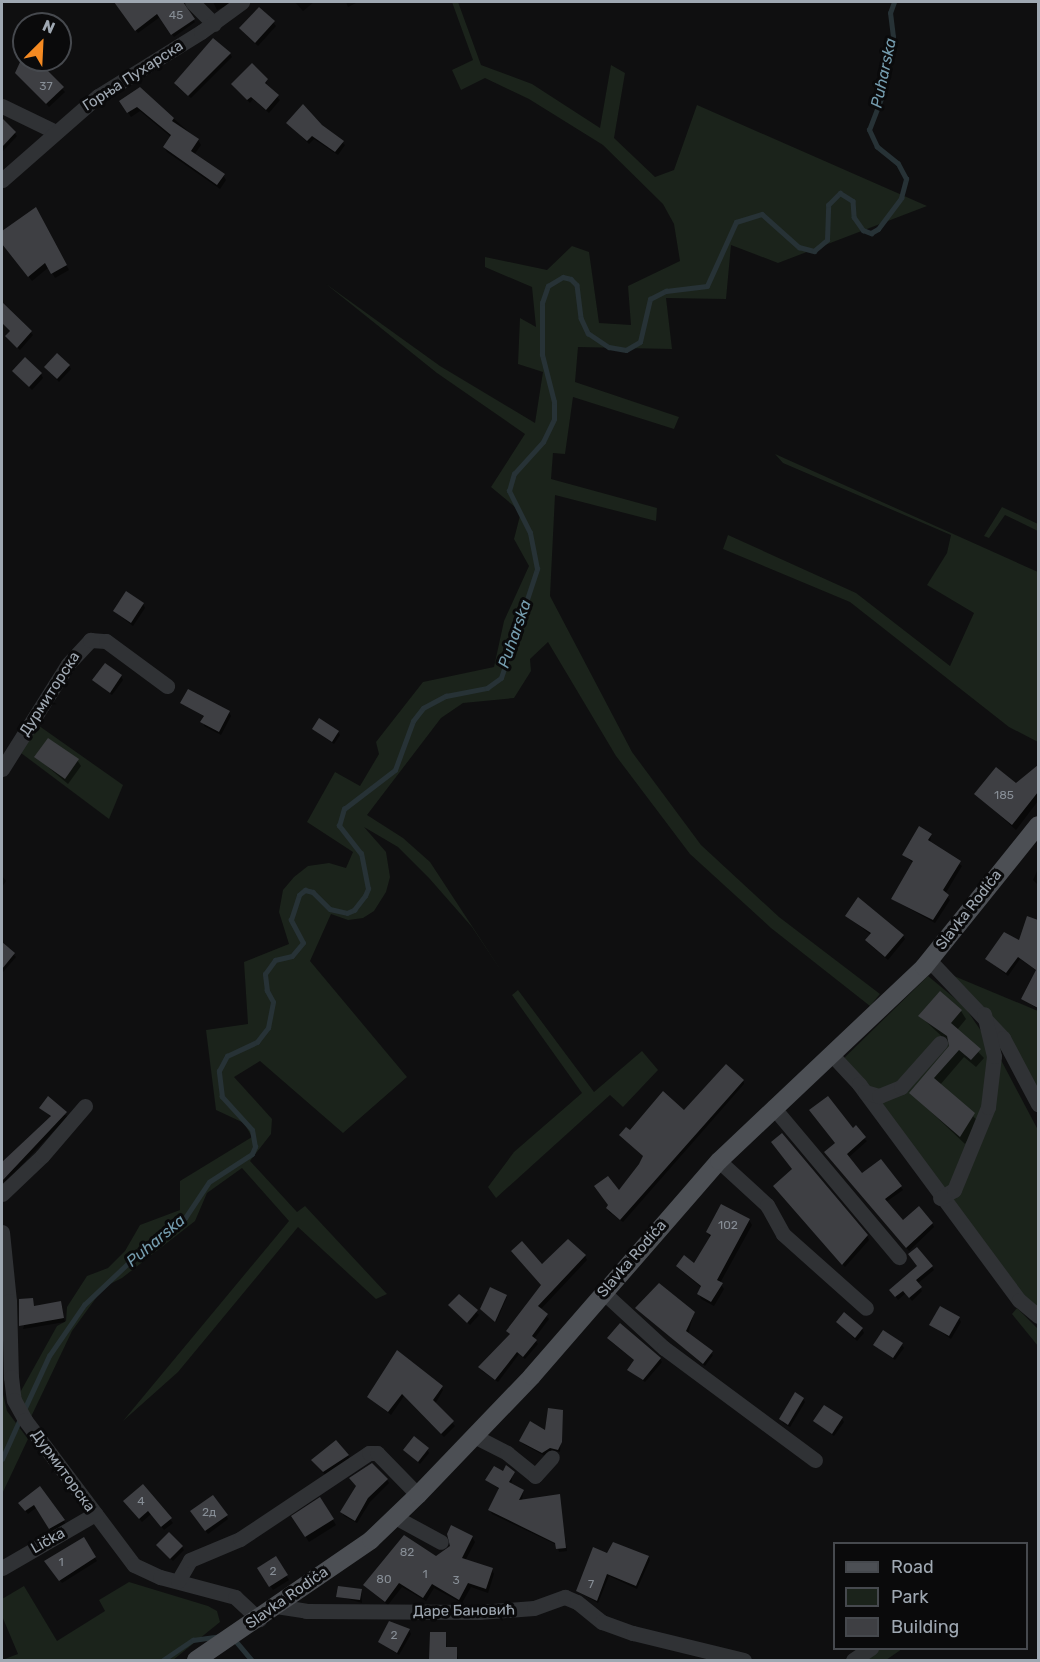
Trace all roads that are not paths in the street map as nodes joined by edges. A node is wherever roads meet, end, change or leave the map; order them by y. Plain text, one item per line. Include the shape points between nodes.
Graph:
1 (192, 2) edge
2 (242, 2) edge
3 (213, 24) junction
4 (2, 106) edge
5 (54, 131) junction
6 (2, 180) edge
7 (167, 686) dead end
8 (2, 769) edge
9 (1038, 825) edge
10 (929, 960) junction
11 (984, 1014) junction
12 (940, 1043) dead end
13 (832, 1055) junction
14 (865, 1092) junction
15 (1038, 1104) edge
16 (85, 1106) dead end
17 (773, 1107) junction
18 (719, 1161) junction
19 (2, 1194) edge
20 (940, 1197) junction
21 (2, 1232) edge
22 (899, 1257) dead end
23 (603, 1293) junction
24 (866, 1308) dead end
25 (1038, 1316) edge
26 (6, 1364) edge
27 (476, 1437) junction
28 (552, 1457) dead end
29 (815, 1460) dead end
30 (418, 1495) junction
31 (95, 1514) junction
32 (395, 1517) junction
33 (441, 1542) dead end
34 (2, 1568) edge
35 (178, 1581) junction
36 (276, 1606) junction
37 (259, 1618) junction
38 (868, 1650) edge
39 (196, 1660) edge
40 (744, 1660) edge
41 (853, 1660) edge

1 - 3 street
2 - 3 street, Горња Пухарска
3 - 5 street, Горња Пухарска via 98,96
4 - 5 street
5 - 6 street, Горња Пухарска
7 - 8 street, Дурмиторска via 106,641 90,640 68,664
9 - 10 main road, Slavka Rodića
10 - 11 street
10 - 13 main road, Slavka Rodića
11 - 15 street via 1003,1038
11 - 20 street via 994,1056 988,1107 954,1190
12 - 14 street via 901,1087 879,1096
13 - 14 street
13 - 17 main road, Slavka Rodića
14 - 20 street
16 - 19 street via 42,1156
17 - 18 main road, Slavka Rodića
17 - 22 street
18 - 23 main road, Slavka Rodića
18 - 24 street via 767,1205 783,1234
20 - 25 street via 1019,1300
21 - 26 street, Дурмиторска via 9,1301
23 - 27 main road, Slavka Rodića
23 - 29 street via 664,1348
26 - 31 street, Дурмиторска via 14,1400 25,1420
27 - 28 street via 507,1453 535,1476
27 - 30 main road, Slavka Rodića
30 - 32 main road, Slavka Rodića
30 - 35 street via 377,1454 369,1453 240,1539 190,1560
31 - 34 street, Lička
31 - 35 street, Дурмиторска via 134,1565
32 - 33 street
32 - 36 main road, Slavka Rodića via 370,1540
35 - 37 street, Дурмиторска via 236,1597
36 - 37 main road, Slavka Rodića
36 - 40 street, Даре Бановић via 306,1611 479,1612 534,1608 565,1598 577,1602 602,1622 633,1633
37 - 39 main road, Slavka Rodića
38 - 41 street

